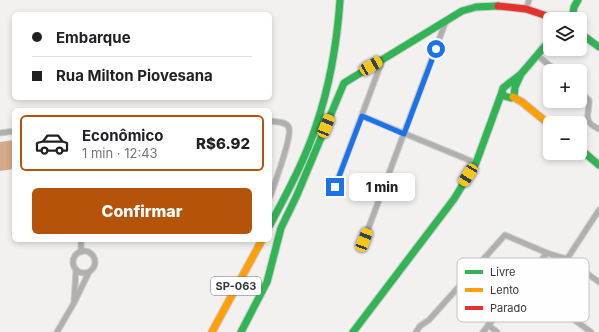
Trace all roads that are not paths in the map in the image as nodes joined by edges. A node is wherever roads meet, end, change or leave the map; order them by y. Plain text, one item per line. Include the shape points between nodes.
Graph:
1 (340, 0) edge
2 (529, 0) edge
3 (574, 0) edge
4 (578, 0) edge
5 (526, 9) junction
6 (569, 12) edge
7 (570, 12) edge
8 (543, 15) edge
9 (446, 20) junction
10 (588, 37) edge
11 (599, 47) edge
12 (543, 48) edge
13 (537, 55) junction
14 (382, 61) junction
15 (548, 64) edge
16 (512, 92) junction
17 (587, 99) edge
18 (496, 106) junction
19 (362, 116) junction
20 (543, 119) edge
21 (272, 121) edge
22 (599, 129) edge
23 (12, 131) edge
24 (0, 133) edge
25 (404, 134) junction
26 (587, 155) edge
27 (476, 164) junction
28 (599, 165) edge
29 (335, 187) dead end
30 (272, 191) edge
31 (599, 210) edge
32 (272, 219) edge
33 (364, 240) dead end
34 (81, 242) edge
35 (261, 242) edge
36 (81, 252) junction
37 (547, 253) junction
38 (484, 258) edge
39 (543, 258) edge
40 (564, 258) edge
41 (568, 258) edge
42 (76, 270) junction
43 (89, 272) junction
44 (589, 275) edge
45 (599, 282) edge
46 (457, 289) edge
47 (74, 303) junction
48 (491, 322) edge
49 (577, 322) edge
50 (488, 325) junction
51 (57, 332) edge
52 (212, 332) edge
53 (241, 332) edge
54 (353, 332) edge
55 (416, 332) edge
56 (483, 332) edge
57 (497, 332) edge
58 (591, 332) edge

1 - 32 main road via 330,82 316,127 293,182
2 - 5 street
3 - 6 main road
4 - 7 main road
5 - 8 main road
5 - 9 main road via 476,7
9 - 14 main road
9 - 25 street
10 - 11 main road
12 - 13 main road
13 - 15 street
13 - 16 main road
14 - 19 street
14 - 53 main road via 344,83 281,228 267,282
16 - 18 main road
16 - 18 main road via 503,88
16 - 20 main road
17 - 22 street via 588,120 592,126
18 - 27 main road
19 - 25 street
19 - 29 street
21 - 30 street via 286,124 290,129
23 - 24 street
25 - 27 street
25 - 33 street
26 - 28 main road
27 - 54 main road via 454,199
31 - 41 street
34 - 36 street
35 - 52 main road, SP-063
36 - 42 street via 73,259
36 - 43 street via 88,252 93,256 94,267
37 - 38 street via 505,235
37 - 39 street
37 - 40 street
42 - 43 street via 82,273
42 - 47 street
43 - 47 street
44 - 45 street
46 - 55 street
47 - 51 street
48 - 50 street
49 - 58 street
50 - 56 street
50 - 57 street

